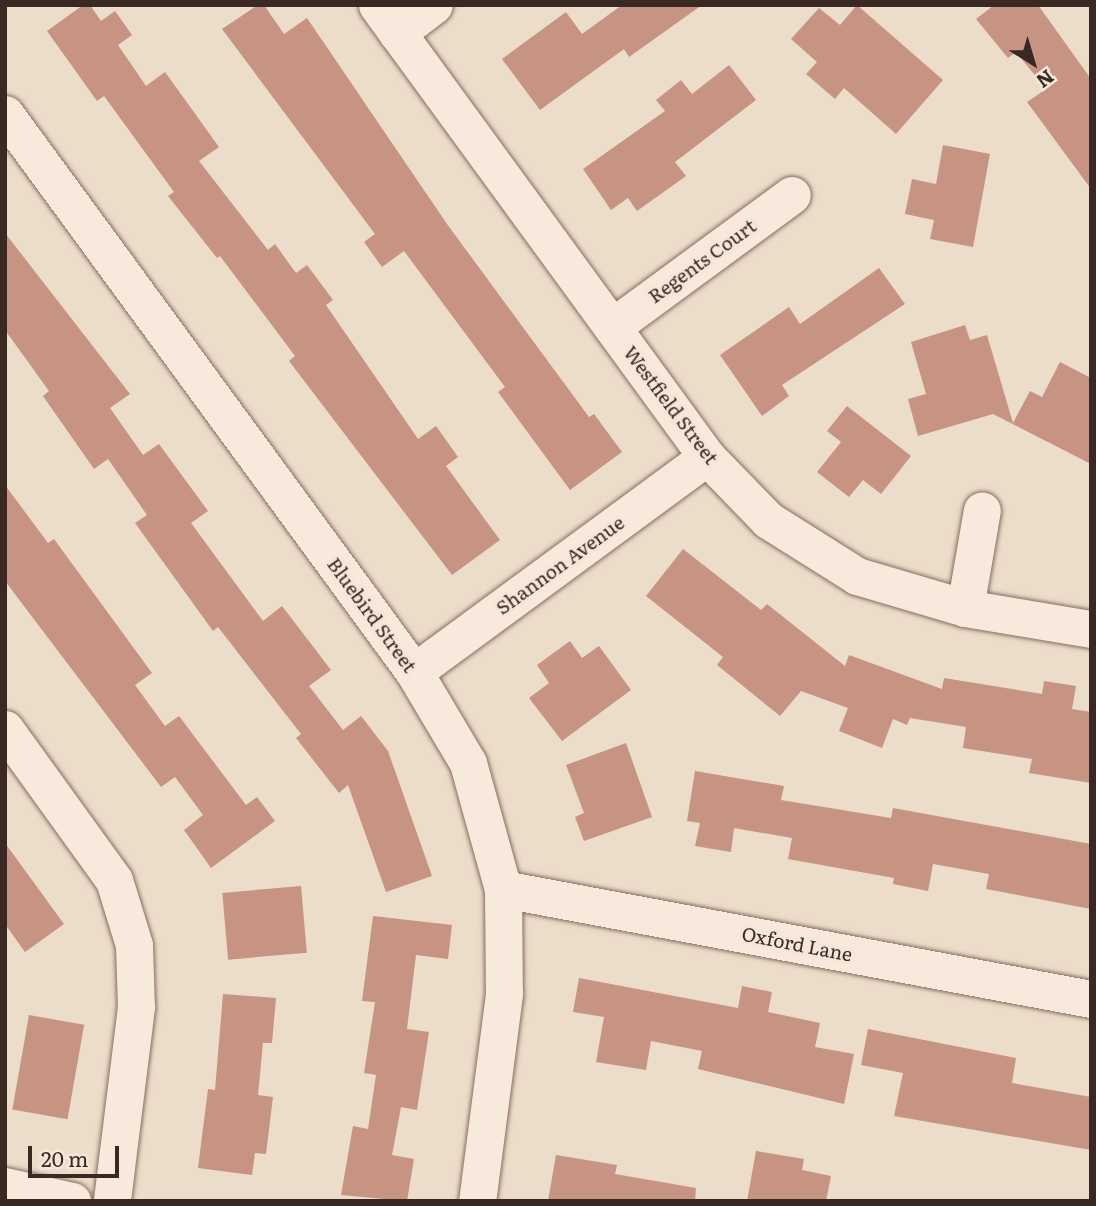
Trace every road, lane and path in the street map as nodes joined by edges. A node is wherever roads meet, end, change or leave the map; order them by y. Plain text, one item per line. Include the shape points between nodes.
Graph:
1 (434, 5) edge
2 (387, 19) edge
3 (5, 114) edge
4 (792, 195) dead end
5 (612, 327) junction
6 (707, 457) junction
7 (982, 510) dead end
8 (965, 608) junction
9 (1091, 629) edge
10 (414, 672) junction
11 (5, 729) edge
12 (503, 890) junction
13 (1091, 999) edge
14 (5, 1186) edge
15 (72, 1201) edge
16 (112, 1201) edge
17 (477, 1201) edge

1 - 2 street
2 - 5 street, Westfield Street
3 - 10 street, Bluebird Street
4 - 5 street, Regents Court
5 - 6 street, Westfield Street
6 - 8 street, Westfield Street via 768,520 857,576
6 - 10 street, Shannon Avenue
7 - 8 street
8 - 9 street, Westfield Street
10 - 12 street, Bluebird Street via 468,763
11 - 16 street via 114,880 134,945 136,1007
12 - 13 street, Oxford Lane
12 - 17 street, Bluebird Street via 504,994
14 - 15 street

